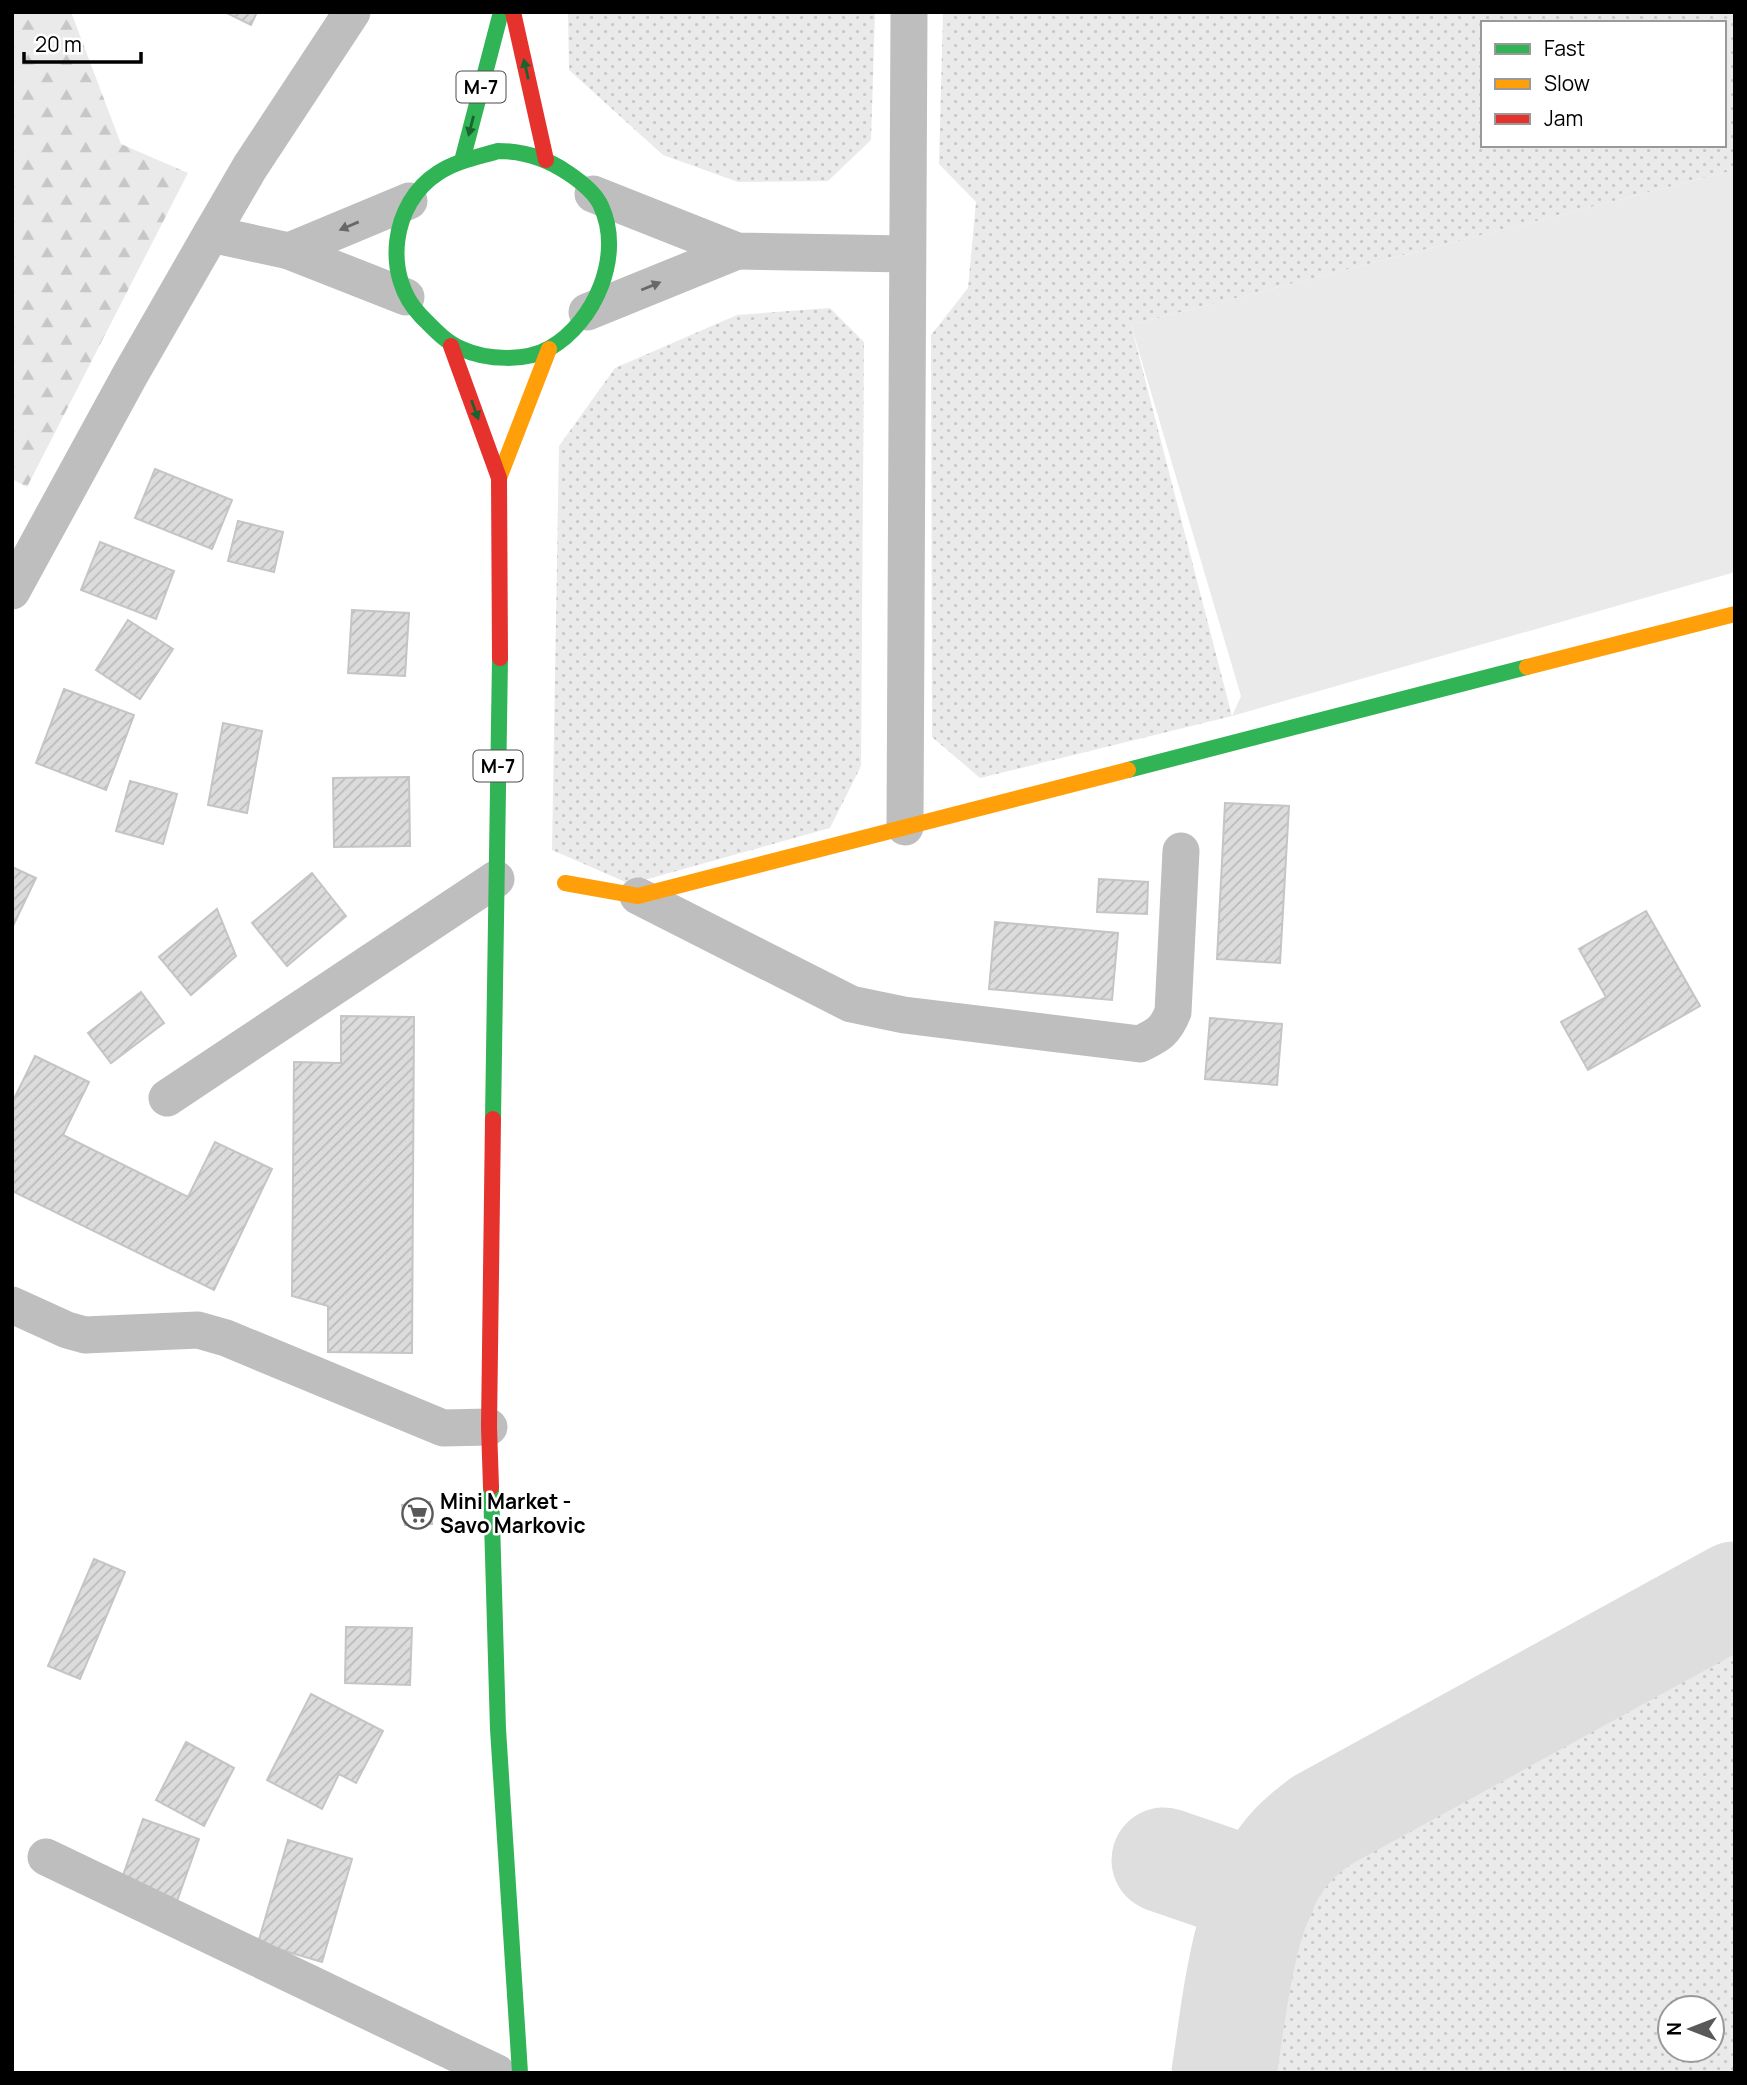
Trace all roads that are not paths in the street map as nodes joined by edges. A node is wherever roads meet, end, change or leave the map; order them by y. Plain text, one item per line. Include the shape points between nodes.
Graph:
1 (352, 12) edge
2 (500, 12) edge
3 (513, 12) edge
4 (909, 12) edge
5 (546, 160) junction
6 (462, 161) junction
7 (593, 194) junction
8 (409, 201) junction
9 (211, 234) junction
10 (289, 251) junction
11 (737, 251) junction
12 (906, 254) junction
13 (406, 297) junction
14 (587, 312) junction
15 (451, 346) junction
16 (549, 349) junction
17 (499, 478) junction
18 (12, 591) edge
19 (1735, 614) edge
20 (905, 827) junction
21 (1181, 851) dead end
22 (496, 879) junction
23 (565, 883) dead end
24 (638, 896) junction
25 (167, 1098) dead end
26 (12, 1305) edge
27 (489, 1427) junction
28 (46, 1857) dead end
29 (497, 2073) edge
30 (520, 2073) edge

1 - 9 street
2 -> 6 main road, M-7
5 -> 3 main road, M-7
4 - 12 street
5 - 6 main road, M-7 via 526,152 498,150
5 - 7 main road, M-7
6 - 8 main road, M-7 via 436,174
7 - 11 street
7 - 14 main road, M-7 via 602,207 610,240 605,275
8 -> 10 street
8 - 13 main road via 402,220 398,269
9 - 10 street
9 - 18 street
10 - 13 street
11 - 12 street
14 -> 11 street
12 - 20 street
13 - 15 main road, M-7
14 - 16 main road, M-7
15 - 16 main road, M-7 via 485,356 517,357
15 -> 17 main road, M-7
16 - 17 main road, M-7
17 - 22 main road, M-7
19 - 20 main road
20 - 24 main road
21 - 24 street via 1173,1012 1166,1027 1140,1044 851,1004
22 - 25 street
22 - 27 main road, M-7
23 - 24 main road
26 - 27 street via 85,1335 198,1330 443,1428
27 - 30 main road, M-7 via 498,1729
28 - 29 street

